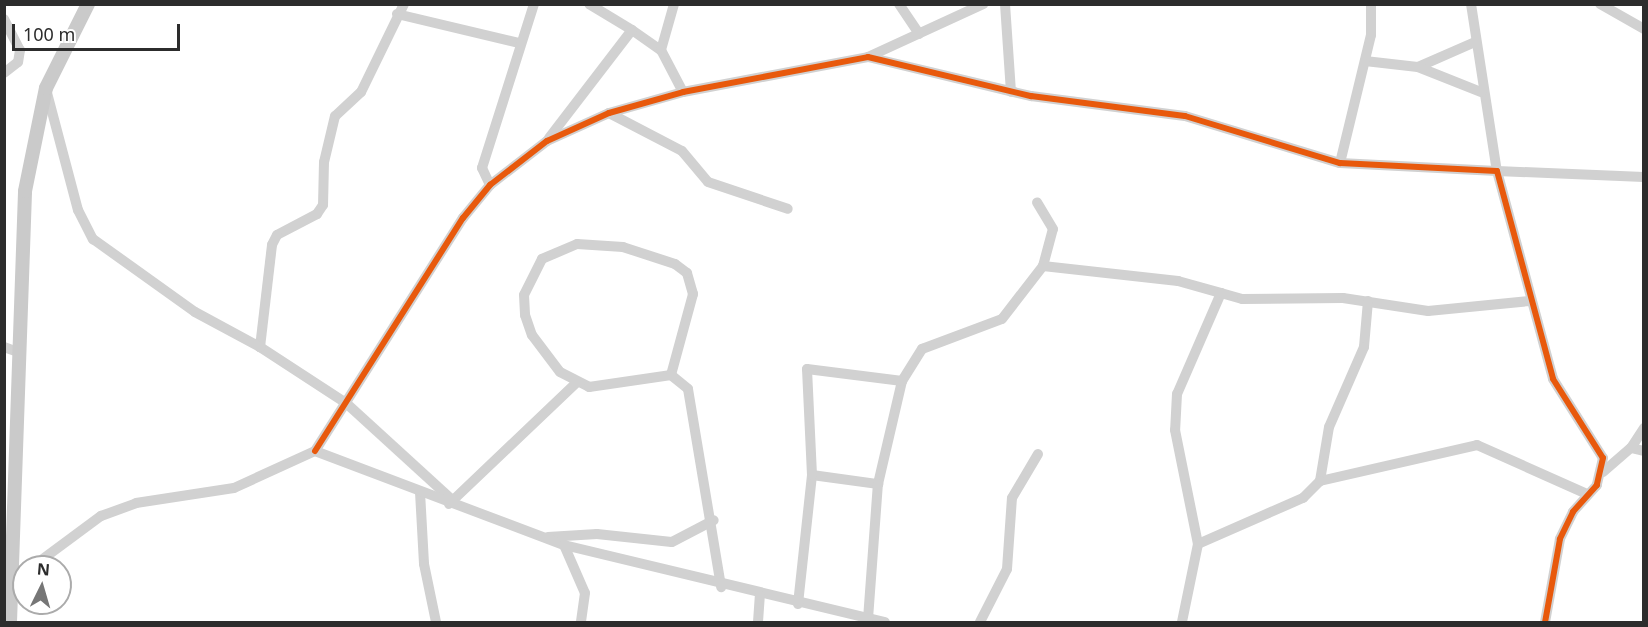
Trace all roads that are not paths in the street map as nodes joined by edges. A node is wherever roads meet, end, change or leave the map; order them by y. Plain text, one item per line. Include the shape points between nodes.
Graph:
1 (88, 4) edge
2 (404, 4) edge
3 (534, 4) edge
4 (589, 4) edge
5 (674, 4) edge
6 (899, 4) edge
7 (983, 4) edge
8 (1005, 4) edge
9 (1371, 4) edge
10 (1471, 4) edge
11 (1600, 4) edge
12 (397, 14) junction
13 (4, 19) edge
14 (1644, 29) edge
15 (632, 30) junction
16 (919, 34) junction
17 (1475, 42) junction
18 (519, 43) junction
19 (661, 50) junction
20 (868, 57) junction
21 (1365, 61) junction
22 (1419, 67) junction
23 (4, 73) edge
24 (46, 88) junction
25 (683, 92) junction
26 (1011, 92) junction
27 (1481, 92) junction
28 (609, 113) junction
29 (547, 141) junction
30 (1340, 163) junction
31 (1497, 171) junction
32 (1644, 177) edge
33 (490, 185) junction
34 (1037, 202) dead end
35 (788, 209) dead end
36 (1044, 266) junction
37 (1221, 293) junction
38 (1368, 301) junction
39 (1530, 301) junction
40 (260, 347) junction
41 (11, 350) edge
42 (671, 375) junction
43 (902, 381) junction
44 (576, 383) junction
45 (346, 403) junction
46 (1644, 428) edge
47 (1631, 448) junction
48 (315, 451) junction
49 (1644, 451) edge
50 (1038, 454) dead end
51 (1604, 472) junction
52 (812, 475) junction
53 (1320, 481) junction
54 (878, 484) junction
55 (420, 492) junction
56 (1587, 494) junction
57 (450, 502) junction
58 (714, 520) junction
59 (543, 538) junction
60 (564, 544) junction
61 (1198, 544) junction
62 (48, 555) edge
63 (11, 583) joint
64 (721, 587) junction
65 (760, 595) junction
66 (798, 604) junction
67 (868, 619) junction
68 (10, 622) edge
69 (436, 622) edge
70 (581, 622) edge
71 (758, 622) edge
72 (885, 622) edge
73 (980, 622) edge
74 (1182, 622) edge
75 (1545, 622) edge

1 - 24 street
2 - 12 street
3 - 18 street
4 - 15 street
5 - 19 street
6 - 16 street
7 - 16 street
8 - 26 street
9 - 21 street
10 - 17 street
11 - 14 street
12 - 18 street
12 - 40 street via 361,92 335,116 324,162 322,205 317,214 277,235 272,245
13 - 23 street via 20,50 18,62
15 - 19 street
15 - 29 street
16 - 20 street
17 - 22 street
17 - 27 street
18 - 33 street via 482,168
19 - 25 street
20 - 25 street
20 - 26 street
21 - 22 street
21 - 30 street
22 - 27 street
24 - 40 street via 78,210 93,239 195,312
24 - 41 street via 25,191
25 - 28 street
26 - 30 street via 1185,116
27 - 31 street
28 - 29 street
28 - 35 street via 682,151 708,182
29 - 33 street
30 - 31 street
31 - 32 street
31 - 39 street
33 - 45 street via 405,303
34 - 36 street via 1053,229
36 - 37 street via 1178,281
36 - 43 street via 1002,319 922,349
37 - 38 street via 1242,299
37 - 61 street via 1182,374 1174,415
38 - 39 street via 1428,311
38 - 53 street via 1364,347 1329,427
39 - 51 street via 1553,379 1603,458
40 - 45 street
41 - 63 street
42 - 44 street via 613,387
42 - 44 street via 693,294 687,273 633,250 577,244 542,259 524,295 532,335 560,372
42 - 58 street via 688,389 694,405
43 - 52 street via 807,369
43 - 54 street
44 - 57 street
45 - 48 street
45 - 57 street
46 - 47 street
47 - 49 street
47 - 51 street
48 - 55 street
48 - 62 street via 234,488 136,503 101,516
50 - 73 street via 1012,498 1009,559
51 - 56 street
52 - 54 street
52 - 66 street
53 - 56 street via 1477,445
53 - 61 street via 1303,498
54 - 67 street
55 - 57 street
55 - 69 street via 424,564
56 - 75 street via 1560,539 1548,582
57 - 59 street
58 - 59 street via 672,542 597,534
58 - 64 street
59 - 60 street
60 - 64 street
60 - 70 street via 585,593
61 - 74 street
63 - 68 street
64 - 65 street
65 - 66 street
65 - 71 street
66 - 67 street
67 - 72 street

